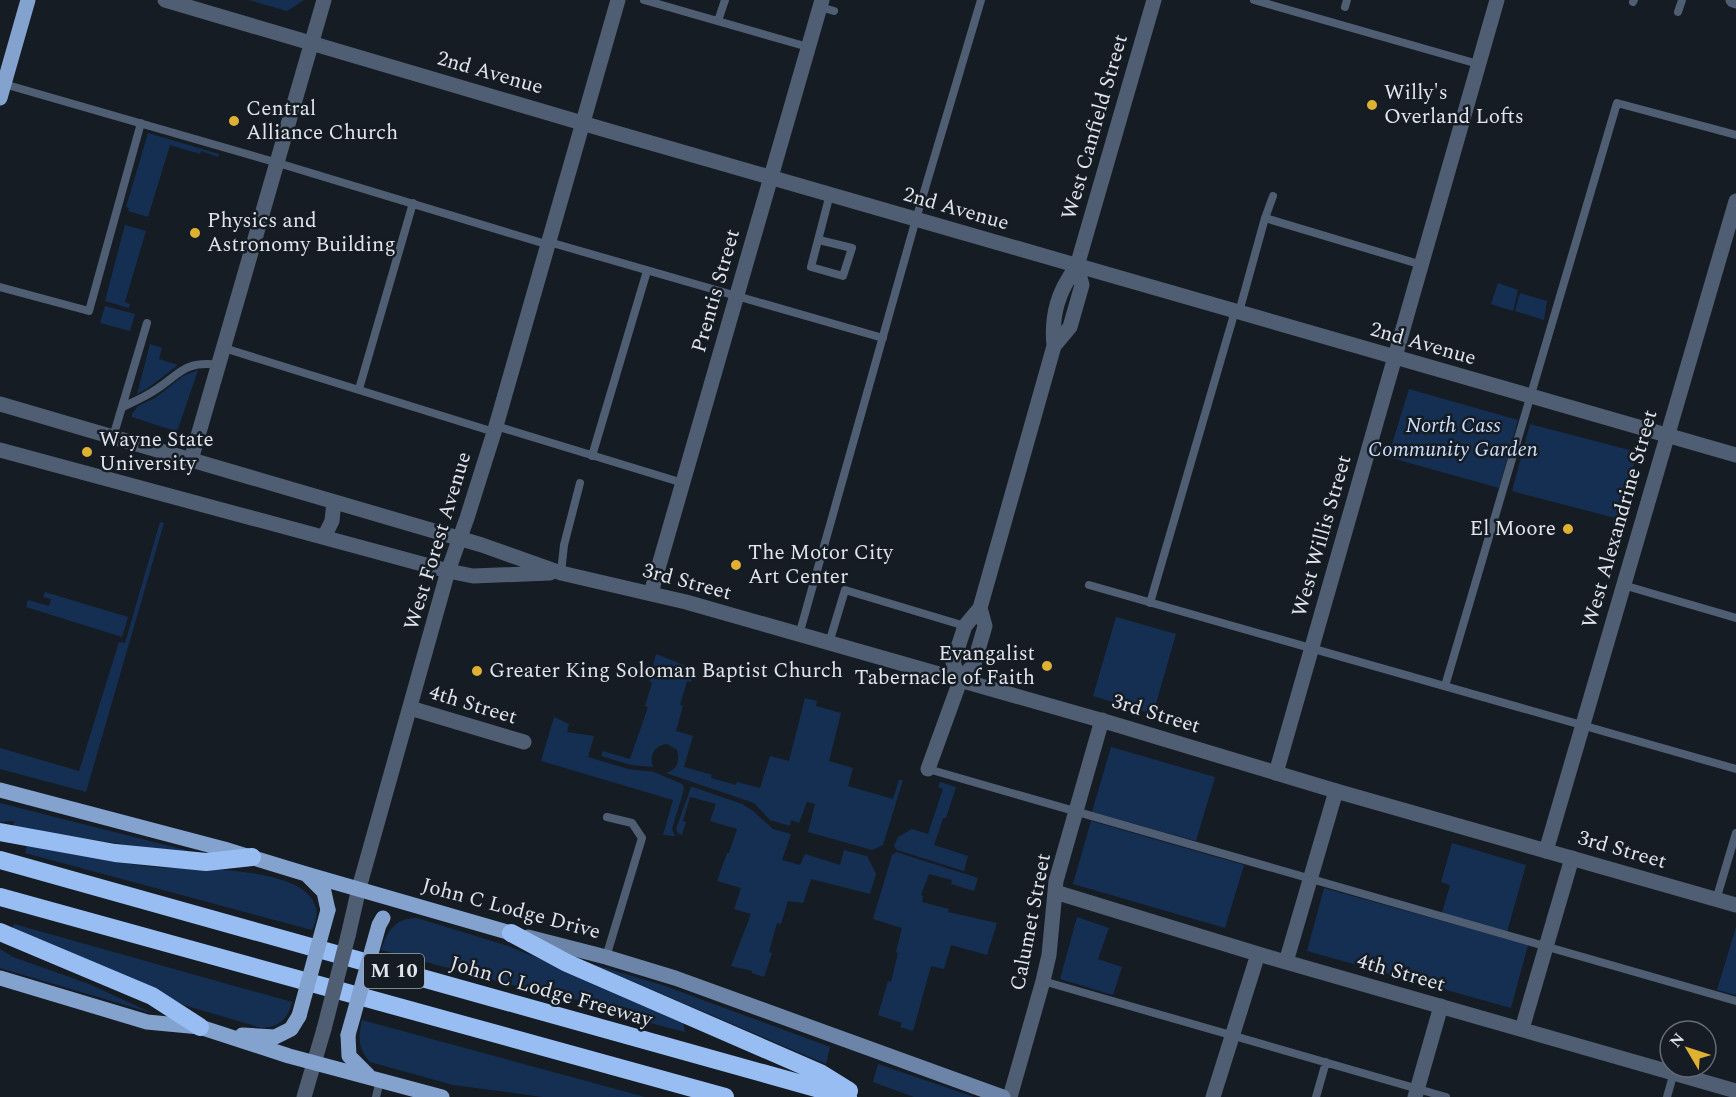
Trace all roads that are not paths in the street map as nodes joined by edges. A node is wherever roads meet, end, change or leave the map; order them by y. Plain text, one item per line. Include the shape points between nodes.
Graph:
1 (28, 0) edge
2 (324, 0) edge
3 (618, 0) edge
4 (644, 0) edge
5 (724, 0) edge
6 (981, 0) edge
7 (1154, 0) edge
8 (1254, 0) edge
9 (1497, 0) edge
10 (1682, 0) edge
11 (175, 1) edge
12 (825, 6) edge
13 (1678, 12) dead end
14 (718, 21) junction
15 (311, 43) junction
16 (808, 47) junction
17 (1478, 64) junction
18 (2, 91) edge
19 (141, 123) junction
20 (583, 123) junction
21 (1736, 135) edge
22 (278, 162) junction
23 (770, 177) junction
24 (830, 194) junction
25 (1273, 196) dead end
26 (1736, 201) edge
27 (412, 203) junction
28 (1265, 218) junction
29 (916, 219) junction
30 (819, 240) junction
31 (549, 243) junction
32 (1422, 265) junction
33 (1077, 266) junction
34 (647, 271) junction
35 (0, 287) edge
36 (736, 297) junction
37 (1237, 312) junction
38 (147, 322) dead end
39 (883, 338) junction
40 (224, 348) junction
41 (1395, 357) junction
42 (219, 364) junction
43 (359, 389) junction
44 (1531, 397) junction
45 (0, 404) edge
46 (123, 407) junction
47 (495, 429) junction
48 (1666, 435) junction
49 (113, 437) junction
50 (0, 450) edge
51 (1736, 455) edge
52 (592, 456) junction
53 (191, 460) junction
54 (580, 483) dead end
55 (683, 483) junction
56 (334, 502) junction
57 (324, 537) junction
58 (460, 539) junction
59 (448, 571) junction
60 (561, 573) junction
61 (1089, 585) dead end
62 (1623, 585) junction
63 (651, 593) junction
64 (1150, 603) junction
65 (980, 608) junction
66 (1736, 618) edge
67 (965, 627) junction
68 (799, 635) junction
69 (829, 643) junction
70 (1311, 649) junction
71 (960, 681) junction
72 (1445, 686) junction
73 (410, 708) junction
74 (1102, 720) junction
75 (1583, 724) junction
76 (524, 742) dead end
77 (928, 769) joint
78 (1736, 769) edge
79 (1276, 773) junction
80 (0, 790) edge
81 (1336, 791) junction
82 (1076, 812) junction
83 (607, 817) dead end
84 (0, 832) edge
85 (1736, 833) edge
86 (1546, 850) junction
87 (252, 857) junction
88 (1572, 858) junction
89 (0, 861) edge
90 (306, 874) junction
91 (1310, 879) junction
92 (359, 888) junction
93 (1055, 892) junction
94 (0, 897) edge
95 (1716, 900) junction
96 (415, 904) junction
97 (1736, 905) edge
98 (0, 932) edge
99 (511, 933) junction
100 (1543, 945) junction
101 (1258, 954) junction
102 (606, 957) junction
103 (1286, 962) junction
104 (0, 978) edge
105 (1044, 981) junction
106 (1736, 1001) edge
107 (1441, 1006) junction
108 (200, 1028) junction
109 (1522, 1029) junction
110 (221, 1034) junction
111 (1232, 1036) junction
112 (314, 1062) junction
113 (1326, 1062) junction
114 (1658, 1067) edge
115 (376, 1079) junction
116 (1672, 1079) edge
117 (1698, 1079) edge
118 (1736, 1090) edge
119 (1417, 1093) edge
120 (304, 1097) edge
121 (376, 1097) edge
122 (442, 1097) edge
123 (725, 1097) edge
124 (848, 1097) edge
125 (860, 1097) edge
126 (1003, 1097) edge
127 (1010, 1097) edge
128 (1213, 1097) edge
129 (1316, 1097) edge
130 (1446, 1097) edge
131 (1667, 1097) edge

1 - 18 main road
2 - 15 street
3 - 20 street, West Forest Avenue
4 - 14 lane
5 - 14 lane
6 - 29 lane
7 - 33 street, West Canfield Street
8 - 17 lane
9 - 17 street, West Willis Street
10 - 13 lane
11 - 15 street, 2nd Avenue
12 - 16 street, Prentis Street
14 - 16 lane
15 - 20 street, 2nd Avenue
15 - 22 street
16 - 23 street, Prentis Street
17 - 32 street, West Willis Street
18 - 19 lane
19 - 22 lane
19 - 35 lane via 89,311
20 - 23 street, 2nd Avenue
20 - 31 street, West Forest Avenue
21 - 44 lane via 1617,104
22 - 27 lane
22 - 40 street
23 - 24 street, 2nd Avenue
23 - 36 street, Prentis Street
24 - 29 street, 2nd Avenue
24 - 30 lane
25 - 28 lane
26 - 48 street, West Alexandrine Street
27 - 31 lane
27 - 43 lane
28 - 32 lane
28 - 37 lane
29 - 33 street, 2nd Avenue
29 - 39 lane
30 - 30 lane via 811,267 843,276 852,248
31 - 34 lane
31 - 47 street, West Forest Avenue
32 - 41 street, West Willis Street
33 - 37 street, 2nd Avenue
33 - 65 street, West Canfield Street via 1064,284 1052,324 1054,346
34 - 36 lane
34 - 52 lane
36 - 39 lane
36 - 55 street, Prentis Street
37 - 41 street, 2nd Avenue
37 - 64 lane
38 - 46 lane
39 - 68 lane
40 - 42 street
40 - 43 lane
41 - 44 street, 2nd Avenue
41 - 70 street, West Willis Street
42 - 46 lane via 203,363 179,371 154,391
42 - 53 street
43 - 47 lane
44 - 48 street, 2nd Avenue
44 - 72 lane
45 - 49 street, 3rd Street
46 - 49 lane
47 - 52 lane
47 - 58 street, West Forest Avenue
48 - 51 street, 2nd Avenue
48 - 62 street, West Alexandrine Street
49 - 53 street, 3rd Street
50 - 57 street, 3rd Street
52 - 55 lane
53 - 56 street, 3rd Street
54 - 60 lane
55 - 63 street, Prentis Street
56 - 57 street via 332,521
56 - 58 street, 3rd Street
57 - 59 street, 3rd Street
58 - 59 street, West Forest Avenue
58 - 60 street, 3rd Street
59 - 60 street, 3rd Street via 472,576
59 - 73 street, West Forest Avenue
60 - 63 street, 3rd Street
61 - 64 lane
62 - 66 lane
62 - 75 street, West Alexandrine Street
63 - 68 street, 3rd Street
64 - 70 lane
65 - 67 street, West Canfield Street
65 - 71 street, West Canfield Street via 985,626 973,666
67 - 69 lane via 845,590
67 - 71 street, West Canfield Street via 953,662
68 - 69 street, 3rd Street
69 - 71 street, 3rd Street
70 - 72 lane
70 - 79 street, West Willis Street
71 - 74 street, 3rd Street
71 - 77 street, West Canfield Street
72 - 75 lane
73 - 76 street, 4th Street
73 - 92 street, West Forest Avenue
74 - 79 street, 3rd Street
74 - 82 street, Calumet Street
75 - 78 lane
75 - 86 street, West Alexandrine Street
77 - 82 lane
79 - 81 street, 3rd Street
80 - 87 main road, John C Lodge Drive
81 - 86 street, 3rd Street
81 - 91 street
82 - 91 lane
82 - 93 street, Calumet Street
83 - 102 lane via 632,823 642,837
84 - 87 highway via 115,853 206,862
85 - 95 lane
86 - 88 street, 3rd Street
87 - 90 main road, John C Lodge Drive
88 - 95 street, 3rd Street
88 - 100 street
89 - 124 highway, John C Lodge Freeway / M 10
90 - 92 main road, John C Lodge Drive
90 - 110 main road, bridge via 324,892 328,910 299,1016 291,1029 275,1037
91 - 100 lane
91 - 103 street
92 - 96 main road, John C Lodge Drive
92 - 112 street, West Forest Avenue, bridge
93 - 101 street, 4th Street
93 - 105 street, Calumet Street
94 - 123 highway, M 10
95 - 97 street, 3rd Street
96 - 99 main road, John C Lodge Drive
96 - 115 main road, bridge via 393,908 379,925 348,1035 349,1056
98 - 108 highway via 152,996
99 - 102 main road, John C Lodge Drive
99 - 125 highway via 567,963 819,1073
100 - 106 lane
100 - 109 street
101 - 103 street, 4th Street
101 - 111 street
102 - 126 main road, John C Lodge Drive via 675,978
103 - 107 street, 4th Street
104 - 108 main road via 147,1022
105 - 111 lane
105 - 127 street, Calumet Street
107 - 109 street, 4th Street
107 - 119 street
108 - 110 main road
109 - 114 street, 4th Street
110 - 112 main road
111 - 113 lane
111 - 128 street
112 - 115 main road
112 - 120 street, West Forest Avenue
113 - 119 lane
113 - 129 lane
115 - 121 lane
115 - 122 main road
116 - 131 lane
117 - 118 street, 4th Street
119 - 130 lane

